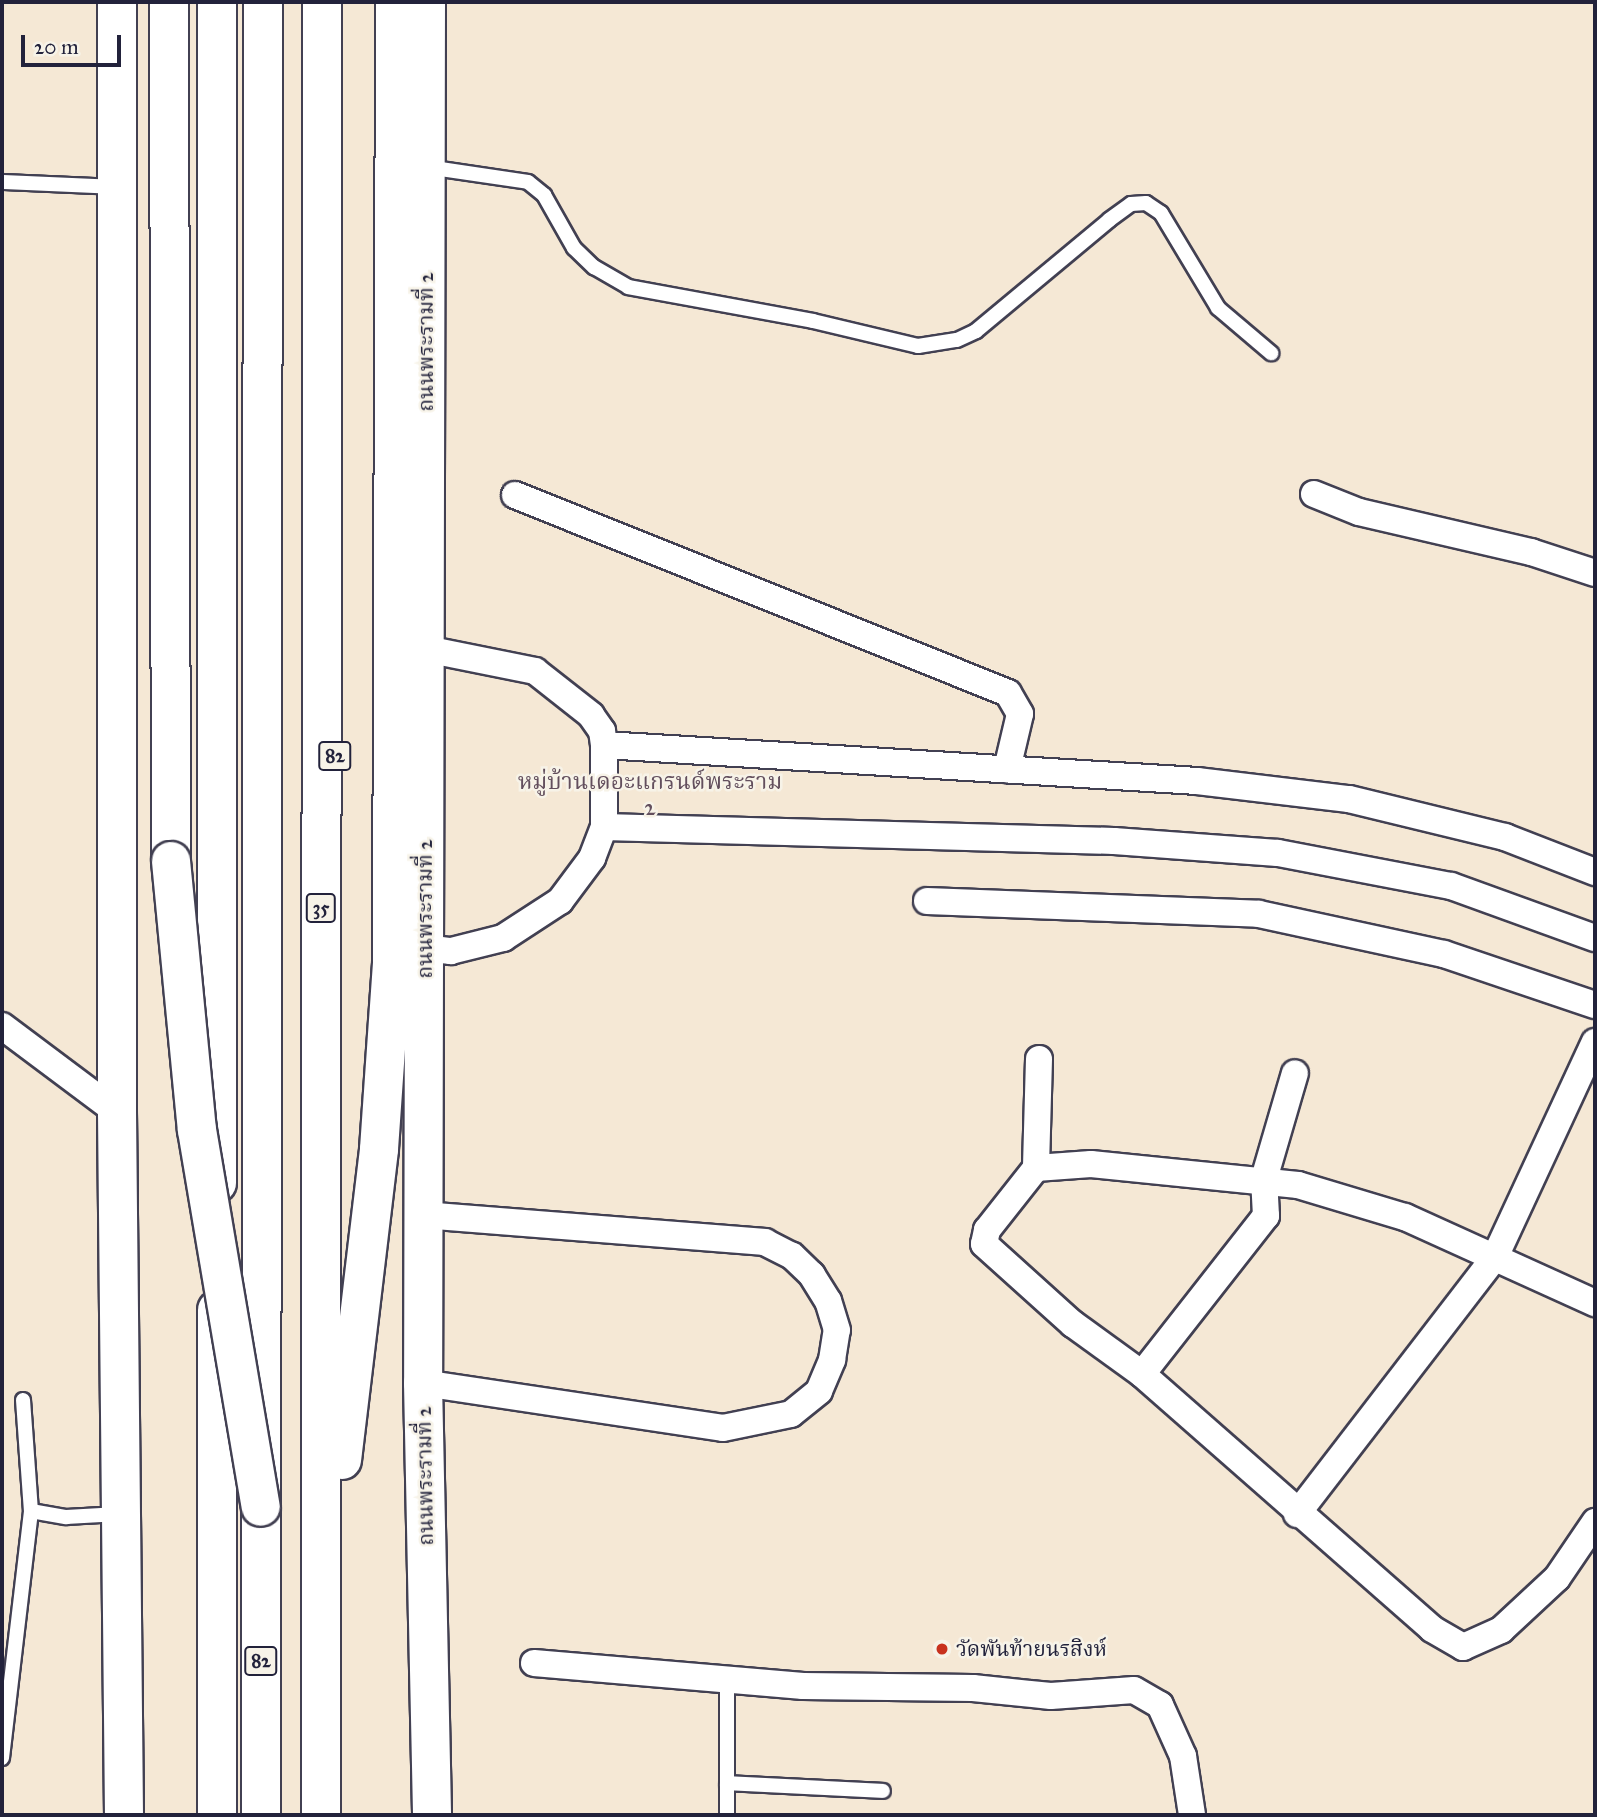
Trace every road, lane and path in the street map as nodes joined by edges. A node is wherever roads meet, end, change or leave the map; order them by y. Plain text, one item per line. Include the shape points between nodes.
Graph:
1 (117, 2) edge
2 (169, 2) edge
3 (217, 2) edge
4 (263, 2) edge
5 (322, 2) edge
6 (335, 2) edge
7 (395, 2) edge
8 (426, 2) edge
9 (426, 167) junction
10 (2, 182) edge
11 (119, 187) junction
12 (1270, 353) dead end
13 (1314, 494) dead end
14 (515, 495) dead end
15 (1595, 573) edge
16 (426, 649) junction
17 (604, 745) junction
18 (1007, 769) junction
19 (604, 827) junction
20 (1595, 872) edge
21 (927, 901) dead end
22 (1595, 938) edge
23 (425, 948) junction
24 (1595, 1005) edge
25 (2, 1026) edge
26 (1595, 1042) edge
27 (1039, 1059) dead end
28 (1295, 1073) dead end
29 (117, 1112) junction
30 (1036, 1168) junction
31 (1264, 1179) junction
32 (423, 1215) junction
33 (1495, 1257) junction
34 (1595, 1303) edge
35 (1142, 1374) junction
36 (423, 1383) junction
37 (23, 1400) dead end
38 (261, 1507) junction
39 (335, 1510) junction
40 (31, 1511) junction
41 (119, 1514) junction
42 (1297, 1514) junction
43 (1595, 1522) edge
44 (534, 1663) dead end
45 (727, 1680) junction
46 (2, 1758) edge
47 (727, 1783) junction
48 (883, 1791) dead end
49 (124, 1815) edge
50 (217, 1815) edge
51 (261, 1815) edge
52 (321, 1815) edge
53 (335, 1815) edge
54 (432, 1815) edge
55 (726, 1815) edge
56 (1192, 1815) edge

1 - 11 main road
2 - 38 main road, bridge via 172,873 197,1130
3 - 50 main road
4 - 38 main road, 82, bridge
5 - 52 main road, 35
6 - 39 main road, 82
7 - 39 main road via 393,948 377,1161
8 - 9 main road, ถนนพระรามที่ 2
9 - 12 lane via 528,182 544,195 574,248 594,267 628,287 813,321 918,346 957,340 976,331 1109,220 1132,204 1146,203 1161,213 1218,308
9 - 16 main road, ถนนพระรามที่ 2
10 - 11 lane
11 - 29 main road
13 - 15 street via 1359,512 1531,552
14 - 18 street via 1008,693 1020,714
16 - 17 street via 535,671 591,715 602,731
16 - 23 main road, ถนนพระรามที่ 2
17 - 18 street
17 - 19 street
18 - 20 street via 1197,781 1349,799 1505,837
19 - 22 street via 1114,841 1278,853 1451,886
19 - 23 street via 592,859 560,901 503,938 451,951
21 - 24 street via 1259,914 1444,954
23 - 32 main road, ถนนพระรามที่ 2
25 - 29 street
26 - 33 street
27 - 30 street
28 - 31 street
29 - 41 main road
30 - 31 street via 1091,1164
30 - 35 street via 987,1230 984,1244 1073,1324
31 - 33 street via 1405,1217
31 - 35 street via 1266,1216
32 - 36 main road, ถนนพระรามที่ 2
32 - 36 street via 765,1242 792,1256 812,1275 828,1301 837,1330 832,1360 819,1391 791,1414 723,1428
33 - 34 street
33 - 42 street
35 - 42 street
36 - 54 main road, ถนนพระรามที่ 2
37 - 40 lane
38 - 51 main road, 82
39 - 53 main road, 82
40 - 41 lane via 66,1517
40 - 46 lane
41 - 49 main road
42 - 43 street via 1432,1629 1463,1647 1501,1630 1558,1578
44 - 45 street
45 - 47 lane
45 - 56 street via 803,1686 973,1688 1051,1696 1134,1690 1160,1705 1183,1756
47 - 48 lane
47 - 55 lane

